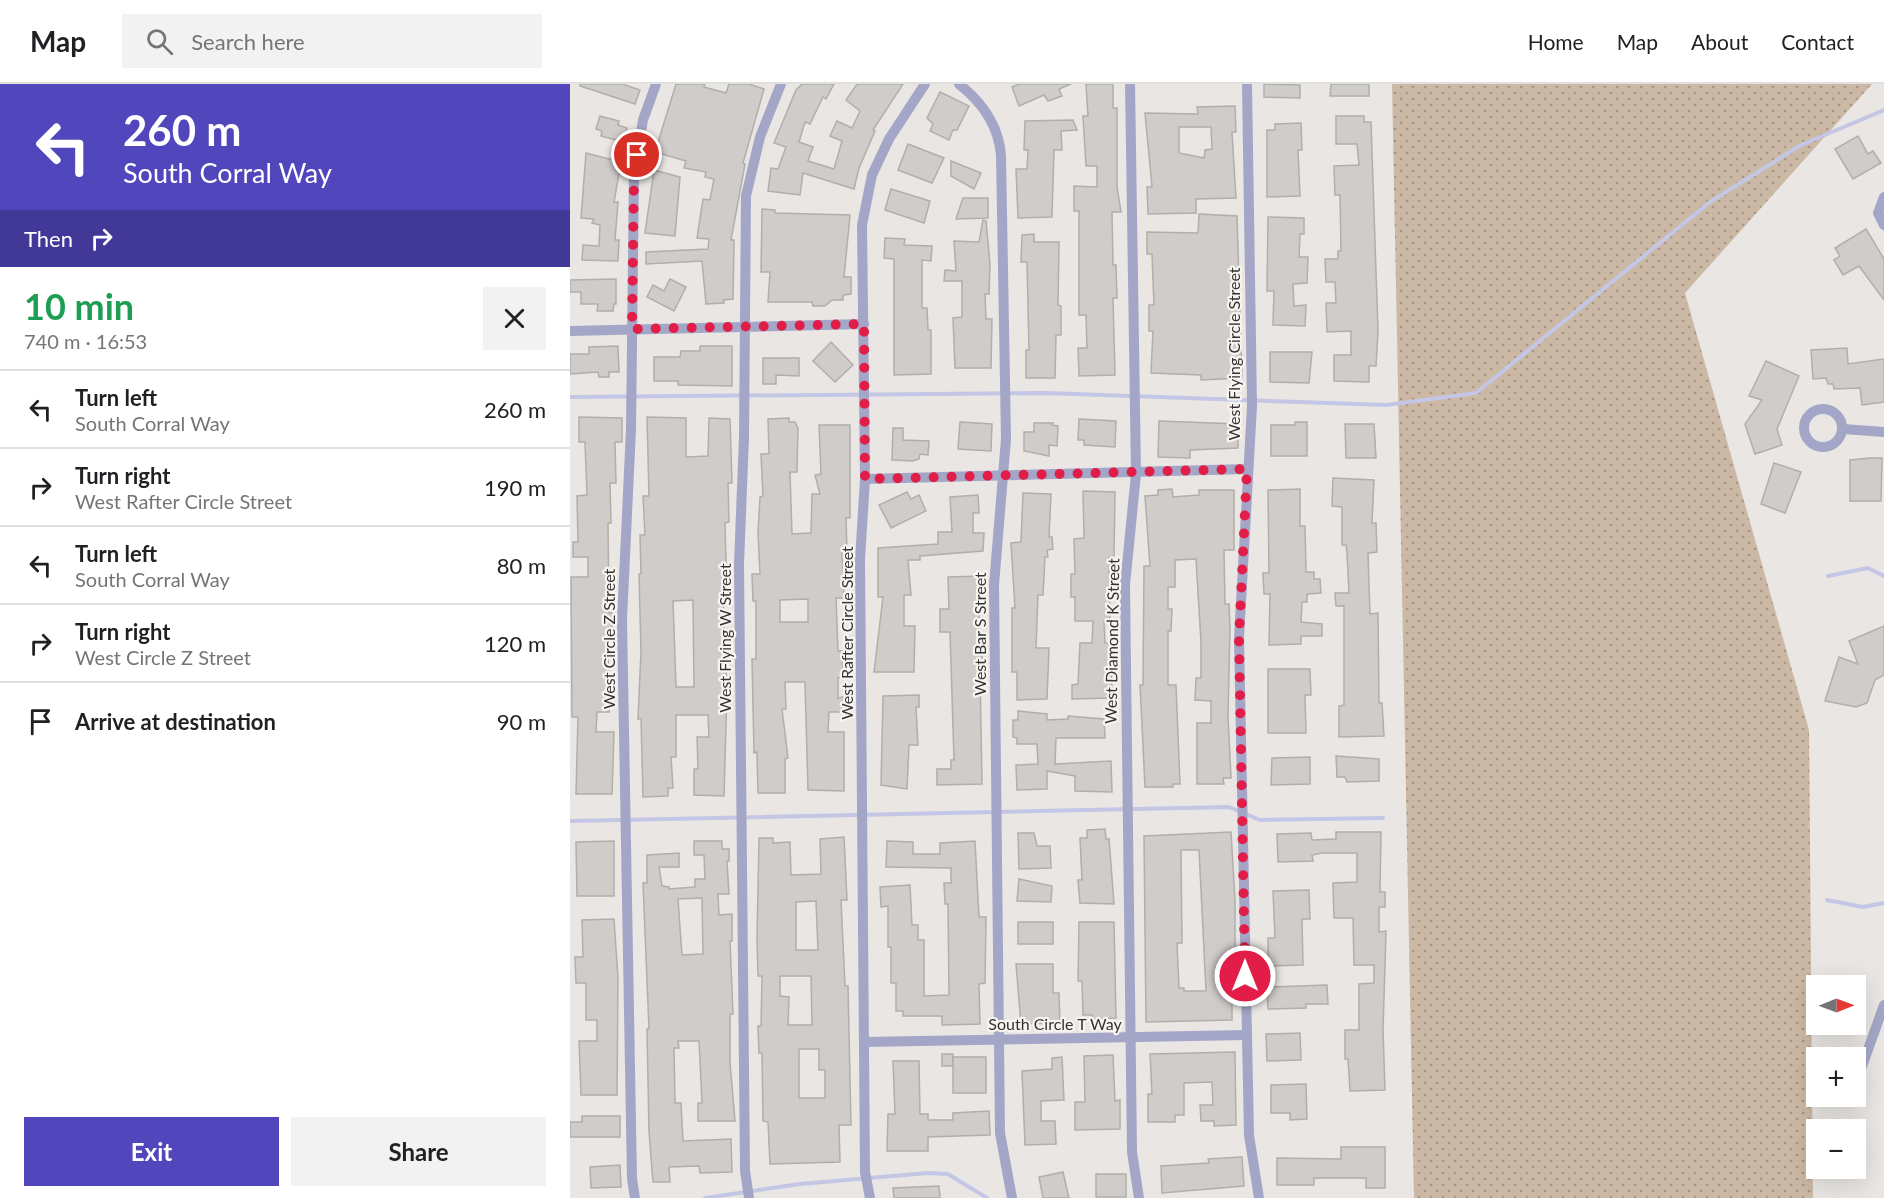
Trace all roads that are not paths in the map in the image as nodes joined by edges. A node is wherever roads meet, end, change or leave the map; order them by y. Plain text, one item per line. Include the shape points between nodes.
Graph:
1 (656, 84) edge
2 (782, 84) edge
3 (925, 84) edge
4 (959, 84) edge
5 (1130, 84) edge
6 (1247, 84) edge
7 (1884, 197) edge
8 (1884, 225) edge
9 (864, 324) junction
10 (744, 328) junction
11 (632, 329) junction
12 (570, 331) edge
13 (1843, 429) dead end
14 (1884, 432) edge
15 (1247, 469) junction
16 (1136, 474) junction
17 (1002, 477) junction
18 (865, 479) junction
19 (1884, 1005) edge
20 (1246, 1035) junction
21 (999, 1038) junction
22 (1129, 1038) junction
23 (864, 1042) junction
24 (1866, 1056) edge
25 (635, 1198) edge
26 (749, 1198) edge
27 (870, 1198) edge
28 (1012, 1198) edge
29 (1139, 1198) edge
30 (1259, 1198) edge

1 - 11 street, West Circle Z Street via 643,120 634,172
2 - 10 street, West Flying W Street via 760,137 746,195
3 - 9 street, West Rafter Circle Street via 889,139 872,176 862,225
4 - 17 street, West Bar S Street via 980,103 1000,140 1006,439
5 - 16 street, West Diamond K Street
6 - 15 street, West Flying Circle Street via 1252,406
7 - 8 street via 1878,213
9 - 10 street
9 - 18 street, West Rafter Circle Street
10 - 11 street
10 - 26 street, West Flying W Street via 739,564 745,1171
11 - 12 street
11 - 25 street, West Circle Z Street via 622,620
13 - 14 street
15 - 16 street
15 - 20 street, West Flying Circle Street via 1239,638
16 - 17 street
16 - 22 street, West Diamond K Street via 1125,585
17 - 18 street
17 - 21 street, West Bar S Street via 994,585
18 - 23 street, West Rafter Circle Street via 860,560
19 - 24 street
20 - 22 street, South Circle T Way
20 - 30 street, West Flying Circle Street via 1249,1135
21 - 22 street, South Circle T Way
21 - 23 street, South Circle T Way
21 - 28 street, West Bar S Street via 1000,1133
22 - 29 street, West Diamond K Street via 1132,1152
23 - 27 street, West Rafter Circle Street

